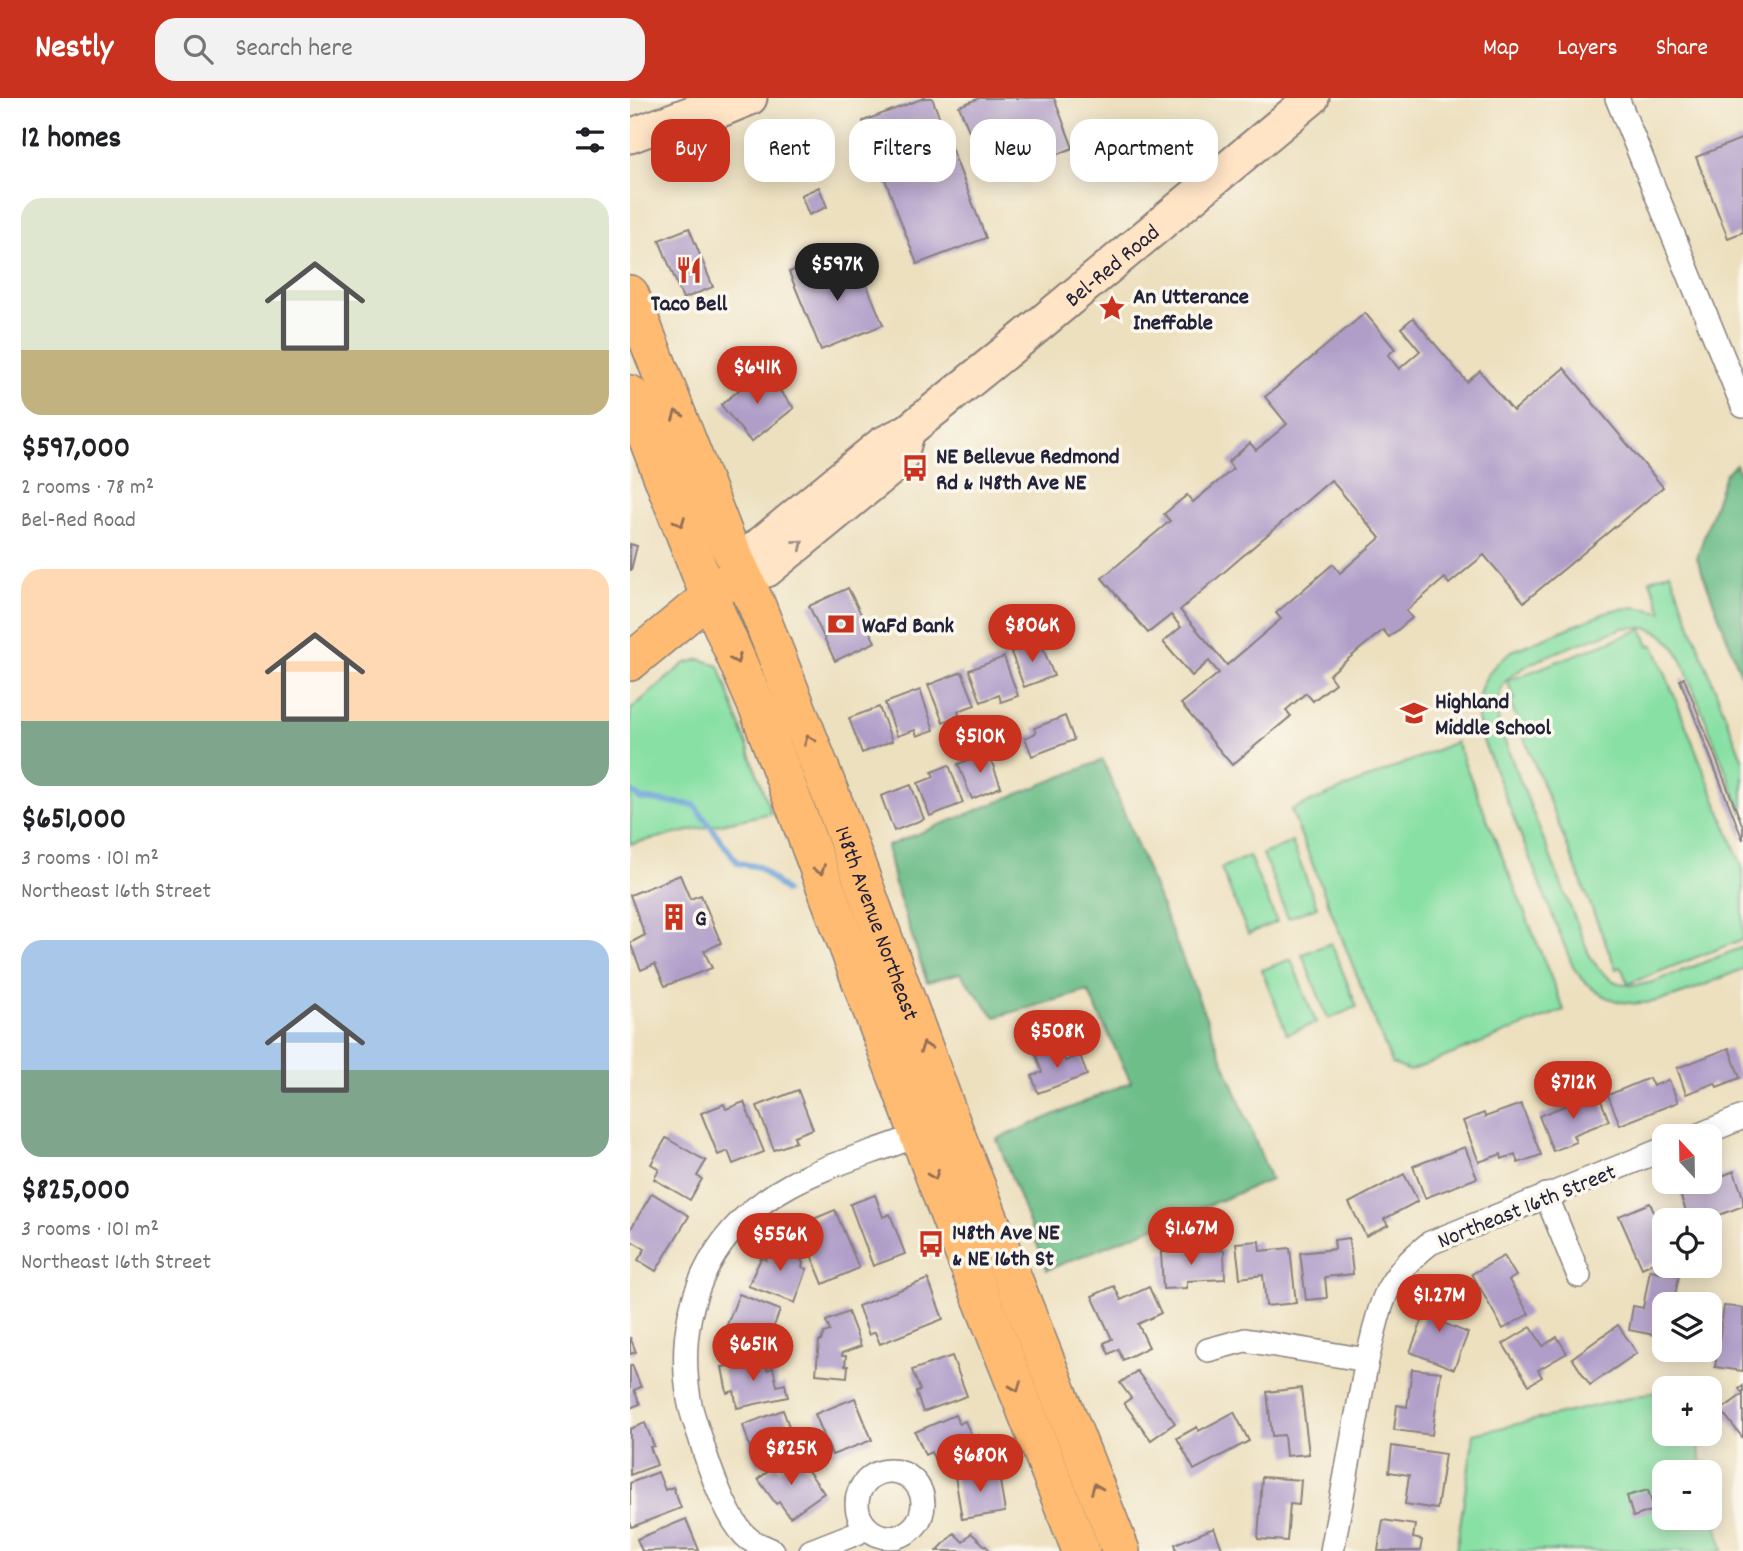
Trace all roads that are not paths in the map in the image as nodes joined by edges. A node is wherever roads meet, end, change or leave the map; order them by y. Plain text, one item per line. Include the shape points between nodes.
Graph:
1 (750, 98) edge
2 (1312, 98) edge
3 (1617, 98) edge
4 (718, 111) junction
5 (630, 136) edge
6 (630, 160) edge
7 (630, 294) edge
8 (630, 394) edge
9 (1743, 406) edge
10 (740, 571) junction
11 (709, 596) junction
12 (630, 662) edge
13 (905, 1098) junction
14 (1743, 1117) edge
15 (1722, 1126) edge
16 (918, 1135) junction
17 (1652, 1154) edge
18 (964, 1155) junction
19 (1546, 1195) junction
20 (1579, 1276) dead end
21 (1208, 1350) dead end
22 (1367, 1360) junction
23 (866, 1527) dead end
24 (773, 1551) edge
25 (811, 1551) edge
26 (1081, 1551) edge
27 (1121, 1551) edge
28 (1332, 1551) edge

1 - 4 main road
2 - 10 main road, Bel-Red Road via 908,431 882,444 757,547
3 - 9 street
4 - 5 main road via 694,112
4 - 6 main road via 699,131
10 -> 7 main road, 148th Avenue Northeast
8 -> 11 main road, 148th Avenue Northeast
10 - 11 main road, Bel-Red Road
18 -> 10 main road, 148th Avenue Northeast via 834,803
11 - 12 main road, Bel-Red Road
11 -> 13 main road, 148th Avenue Northeast via 758,711
13 - 16 main road, 148th Avenue Northeast
13 - 18 main road via 932,1096
14 - 15 street
16 - 24 street via 792,1184 757,1205 720,1244 701,1277 689,1314 685,1354 689,1400 728,1511 749,1539
16 -> 26 main road, 148th Avenue Northeast
17 - 19 street, Northeast 16th Street
27 -> 18 main road, 148th Avenue Northeast
19 - 20 street
19 - 22 street, Northeast 16th Street via 1430,1243 1407,1262 1392,1279 1382,1302
21 - 22 street via 1245,1340
22 - 28 street, Northeast 16th Street
23 - 25 street

